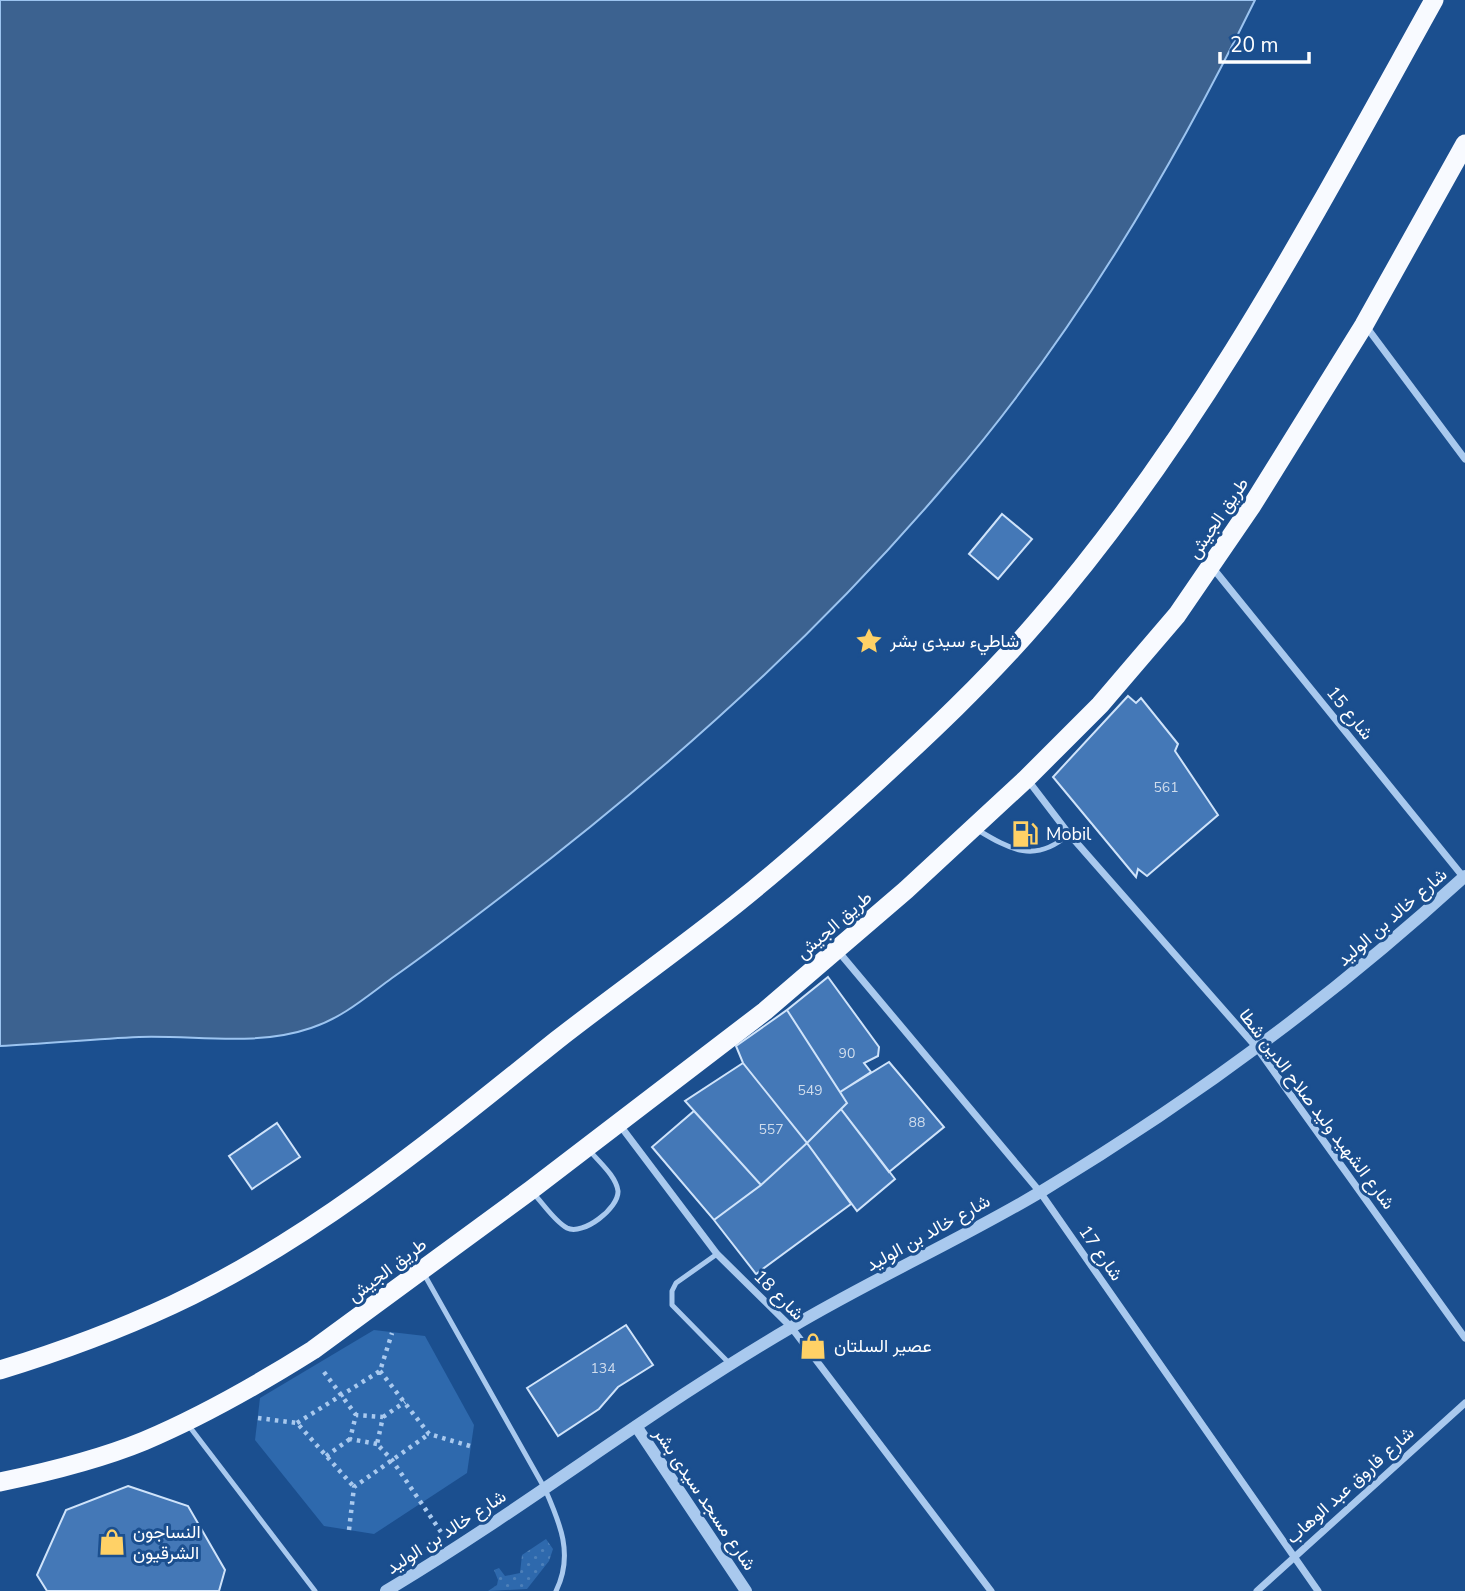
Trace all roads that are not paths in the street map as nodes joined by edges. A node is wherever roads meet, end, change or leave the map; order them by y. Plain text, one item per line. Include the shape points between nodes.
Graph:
1 (1434, 0) edge
2 (1465, 144) edge
3 (1364, 325) junction
4 (1465, 459) edge
5 (1211, 566) junction
6 (1026, 779) junction
7 (974, 828) junction
8 (1069, 834) junction
9 (1464, 878) edge
10 (838, 950) junction
11 (1257, 1048) junction
12 (618, 1124) junction
13 (587, 1147) junction
14 (531, 1190) junction
15 (1040, 1192) junction
16 (717, 1254) junction
17 (421, 1269) junction
18 (791, 1327) junction
19 (1465, 1338) edge
20 (731, 1365) junction
21 (0, 1370) edge
22 (1465, 1403) edge
23 (185, 1420) junction
24 (636, 1426) junction
25 (0, 1482) edge
26 (545, 1489) junction
27 (1293, 1557) junction
28 (314, 1591) edge
29 (386, 1591) edge
30 (556, 1591) edge
31 (746, 1591) edge
32 (991, 1591) edge
33 (1257, 1591) edge
34 (1318, 1591) edge

1 - 21 highway via 1289,261 1147,483 1037,622 921,742 734,906 414,1153 295,1236 175,1304 111,1332
2 - 3 highway, طريق الجيش
3 - 4 street
3 - 5 highway, طريق الجيش
5 - 6 highway, طريق الجيش via 1140,661
5 - 9 street, شارع 15
6 - 7 highway, طريق الجيش
6 - 8 street, شارع الشهيد وليد صلاح الدين شطا
7 - 8 lane via 1020,852 1050,848
7 - 10 highway, طريق الجيش
8 - 11 street, شارع الشهيد وليد صلاح الدين شطا
9 - 11 street, شارع خالد بن الوليد via 1354,973
10 - 12 highway, طريق الجيش
10 - 15 street, شارع 17
11 - 15 street, شارع خالد بن الوليد
11 - 19 street, شارع الشهيد وليد صلاح الدين شطا
12 - 13 highway, طريق الجيش
12 - 16 street, شارع 18
13 - 14 highway, طريق الجيش
13 - 14 lane via 615,1181 618,1194 613,1206 585,1228 565,1227
14 - 17 highway, طريق الجيش
15 - 18 street, شارع خالد بن الوليد
15 - 27 street, شارع 17
16 - 18 street, شارع 18
16 - 20 lane via 676,1283 672,1305
17 - 23 highway, طريق الجيش via 313,1350 256,1386
17 - 26 lane
18 - 20 street, شارع خالد بن الوليد
18 - 32 street, شارع 18
20 - 24 street, شارع خالد بن الوليد
22 - 27 street, شارع فاروق عبد الوهاب
23 - 25 highway, طريق الجيش via 90,1460
23 - 28 lane
24 - 26 street, شارع خالد بن الوليد
24 - 31 street, شارع مسجد سيدى بشر
26 - 29 street, شارع خالد بن الوليد
26 - 30 lane via 566,1552
27 - 33 street, شارع فاروق عبد الوهاب
27 - 34 street, شارع 17

